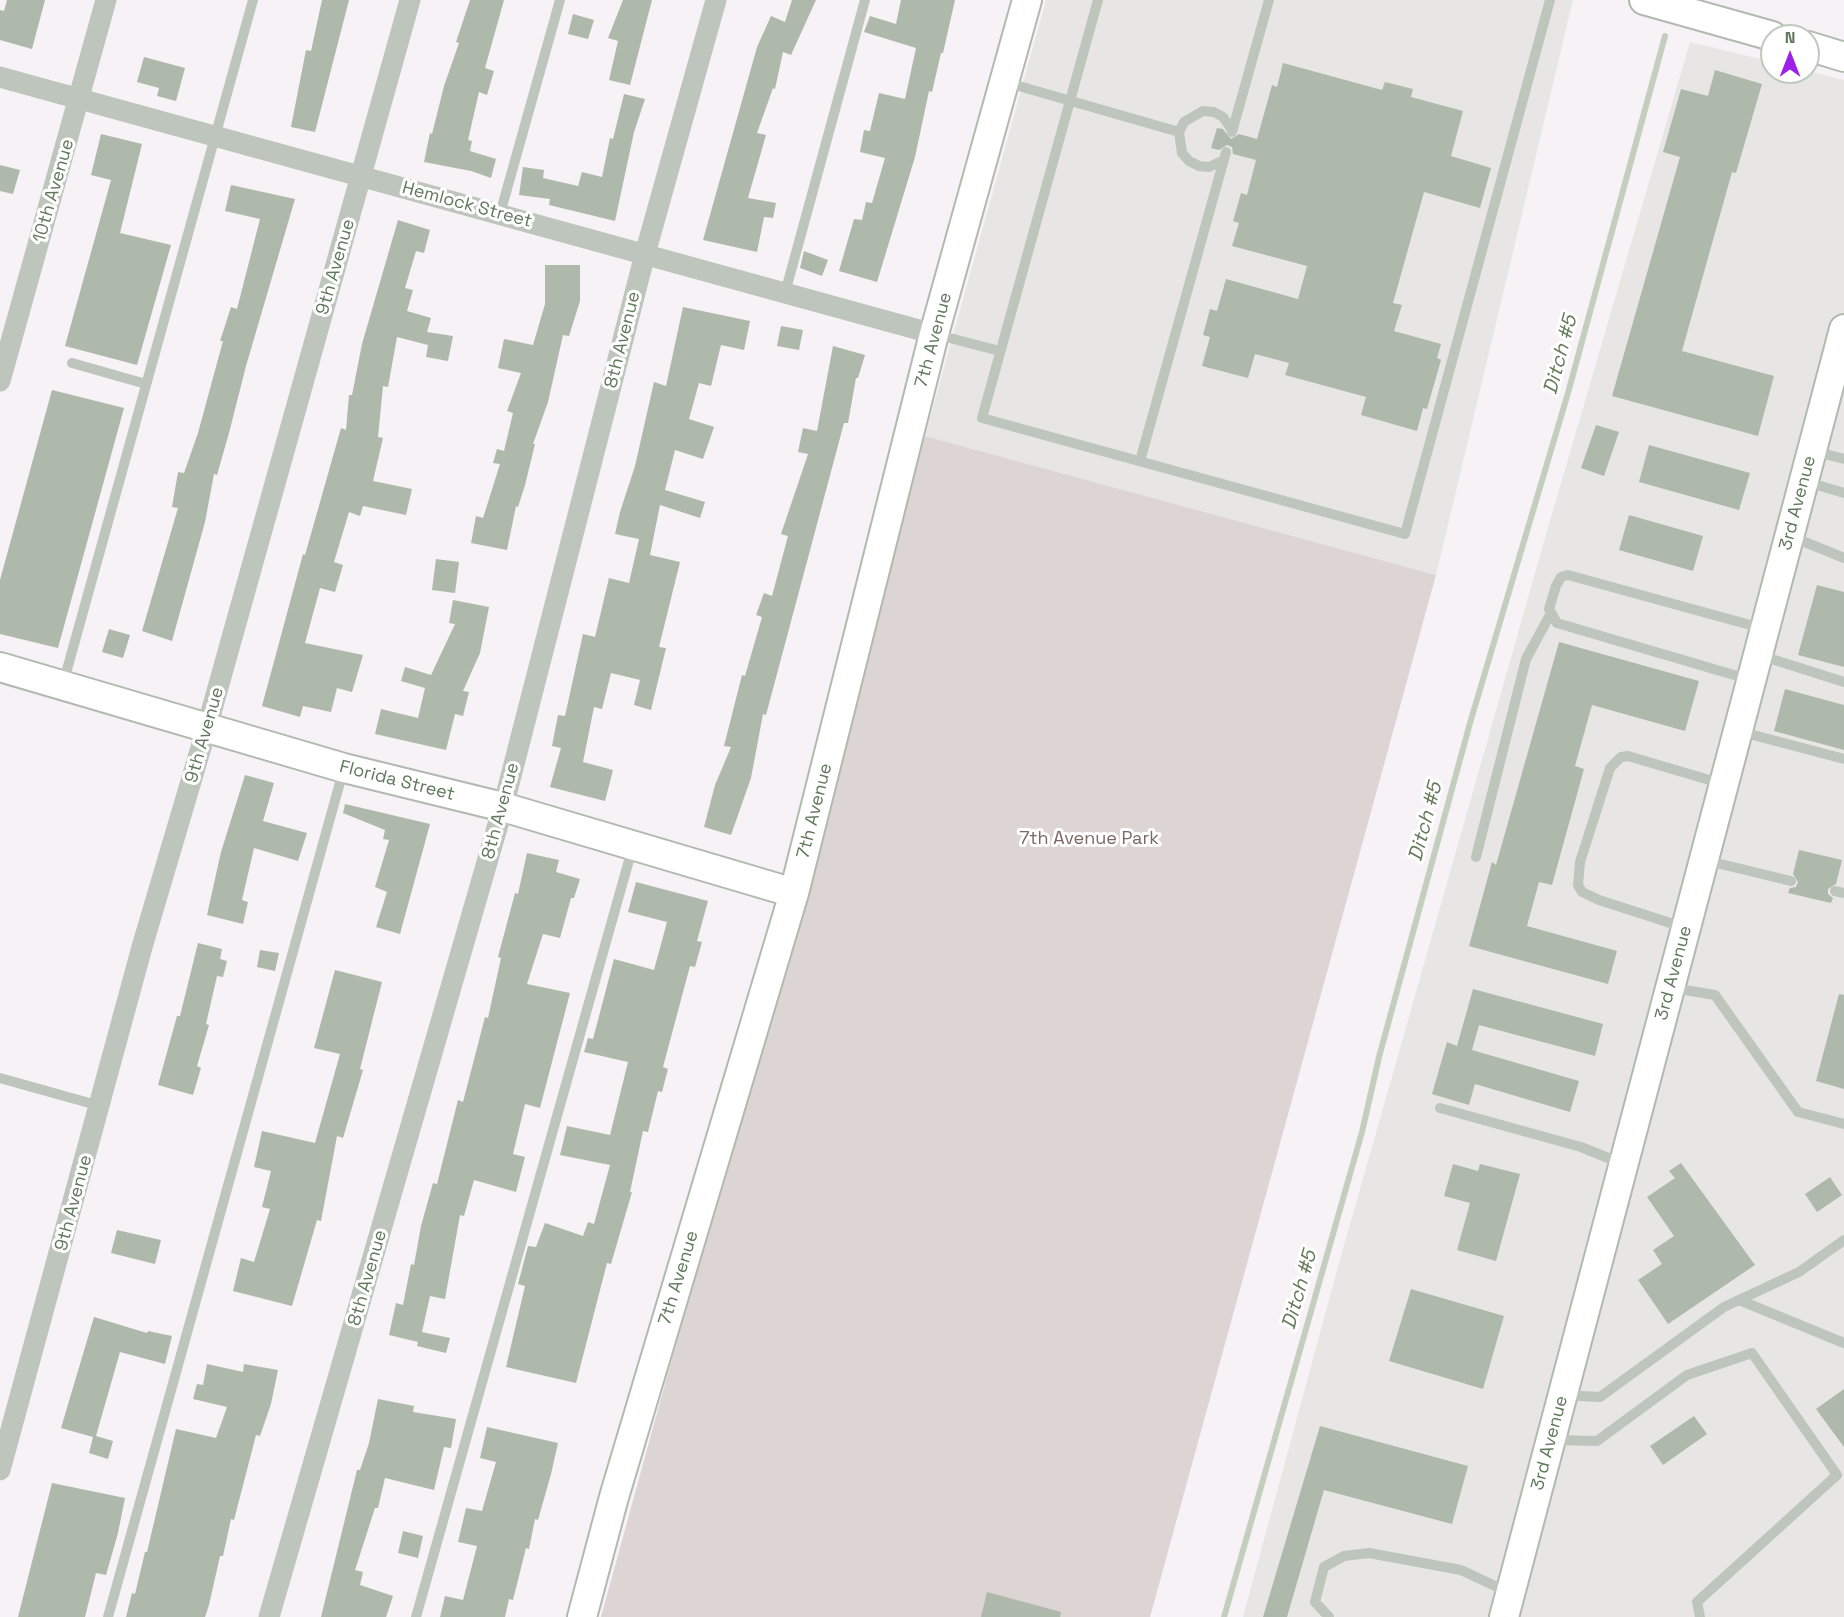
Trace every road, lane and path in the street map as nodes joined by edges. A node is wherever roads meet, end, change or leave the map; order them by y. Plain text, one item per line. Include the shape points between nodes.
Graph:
1 (106, 0) edge
2 (253, 0) edge
3 (410, 0) edge
4 (560, 0) edge
5 (716, 0) edge
6 (865, 0) edge
7 (1027, 0) edge
8 (1098, 0) edge
9 (1269, 0) edge
10 (1550, 0) edge
11 (1644, 0) edge
12 (1760, 33) edge
13 (1820, 50) edge
14 (1844, 57) edge
15 (0, 77) edge
16 (1004, 82) junction
17 (80, 98) junction
18 (1070, 101) junction
19 (1179, 132) junction
20 (215, 135) junction
21 (361, 176) junction
22 (500, 214) junction
23 (645, 254) junction
24 (784, 292) junction
25 (1844, 329) edge
26 (934, 334) junction
27 (1000, 351) junction
28 (72, 363) dead end
29 (0, 381) edge
30 (146, 384) junction
31 (1812, 451) junction
32 (1844, 459) edge
33 (1140, 461) junction
34 (1804, 481) junction
35 (1844, 493) edge
36 (1790, 536) junction
37 (1844, 558) edge
38 (1551, 613) junction
39 (1758, 654) junction
40 (0, 667) edge
41 (1844, 682) edge
42 (63, 684) junction
43 (207, 728) junction
44 (1737, 731) junction
45 (1844, 759) edge
46 (344, 768) junction
47 (1724, 784) junction
48 (503, 807) junction
49 (633, 846) junction
50 (1476, 857) dead end
51 (1704, 860) junction
52 (1791, 880) dead end
53 (794, 893) junction
54 (1686, 928) junction
55 (1670, 987) junction
56 (0, 1078) edge
57 (100, 1106) junction
58 (1440, 1108) dead end
59 (1844, 1124) edge
60 (1624, 1164) junction
61 (1844, 1240) edge
62 (1739, 1300) junction
63 (1844, 1343) edge
64 (1563, 1395) junction
65 (5, 1431) edge
66 (1551, 1440) junction
67 (0, 1470) edge
68 (1507, 1605) edge
69 (108, 1617) edge
70 (269, 1617) edge
71 (416, 1617) edge
72 (582, 1617) edge
73 (1329, 1617) edge
74 (1700, 1617) edge

1 - 17 street, 10th Avenue
2 - 20 lane
3 - 21 street, 9th Avenue
4 - 22 lane
5 - 23 street, 8th Avenue
6 - 24 lane
7 - 16 street, 7th Avenue
8 - 18 lane
9 - 19 lane via 1232,131 1223,117 1203,111 1184,122
10 - 33 lane via 1405,534
11 - 12 street
13 - 14 street
15 - 17 street, Hemlock Street
16 - 18 lane
16 - 26 street, 7th Avenue
17 - 20 street, Hemlock Street
17 - 29 street, 10th Avenue
18 - 19 lane
18 - 27 lane
19 - 33 lane via 1182,153 1189,161 1209,167 1225,156
20 - 21 street, Hemlock Street
20 - 30 lane
21 - 22 street, Hemlock Street
21 - 43 street, 9th Avenue
22 - 23 street, Hemlock Street
23 - 24 street, Hemlock Street
23 - 48 street, 8th Avenue
24 - 26 street, Hemlock Street
25 - 31 street, 3rd Avenue
26 - 27 lane
26 - 53 street, 7th Avenue
27 - 33 lane via 982,418
28 - 30 lane
30 - 42 lane
31 - 32 lane
31 - 34 street, 3rd Avenue
34 - 35 lane
34 - 36 street, 3rd Avenue
36 - 37 lane
36 - 39 street, 3rd Avenue
38 - 39 lane via 1557,623
38 - 39 lane via 1556,586 1561,577 1568,575
38 - 50 lane via 1526,659
39 - 41 lane
39 - 44 street, 3rd Avenue
40 - 42 street, Florida Street
42 - 43 street, Florida Street
43 - 46 street, Florida Street
43 - 57 street, 9th Avenue
44 - 45 lane
44 - 47 street, 3rd Avenue
46 - 48 street, Florida Street
46 - 69 lane
47 - 51 street, 3rd Avenue
47 - 54 lane via 1621,757 1610,768 1580,862 1578,885 1582,892
48 - 49 street, Florida Street
48 - 70 street, 8th Avenue
49 - 53 street, Florida Street
49 - 71 lane
51 - 52 lane
51 - 54 street, 3rd Avenue
53 - 72 street, 7th Avenue via 614,1497
54 - 55 street, 3rd Avenue
55 - 59 lane via 1715,995 1798,1112
55 - 60 street, 3rd Avenue
56 - 57 lane
57 - 65 street, 9th Avenue
58 - 60 lane via 1581,1147
60 - 64 street, 3rd Avenue
61 - 62 lane via 1798,1272
62 - 63 lane
62 - 64 lane via 1600,1397
64 - 66 street, 3rd Avenue
65 - 67 street, 9th Avenue
66 - 68 street, 3rd Avenue
66 - 74 lane via 1597,1441 1688,1375 1752,1353 1837,1475 1697,1602
68 - 73 lane via 1461,1570 1369,1553 1344,1556 1324,1567 1315,1602

